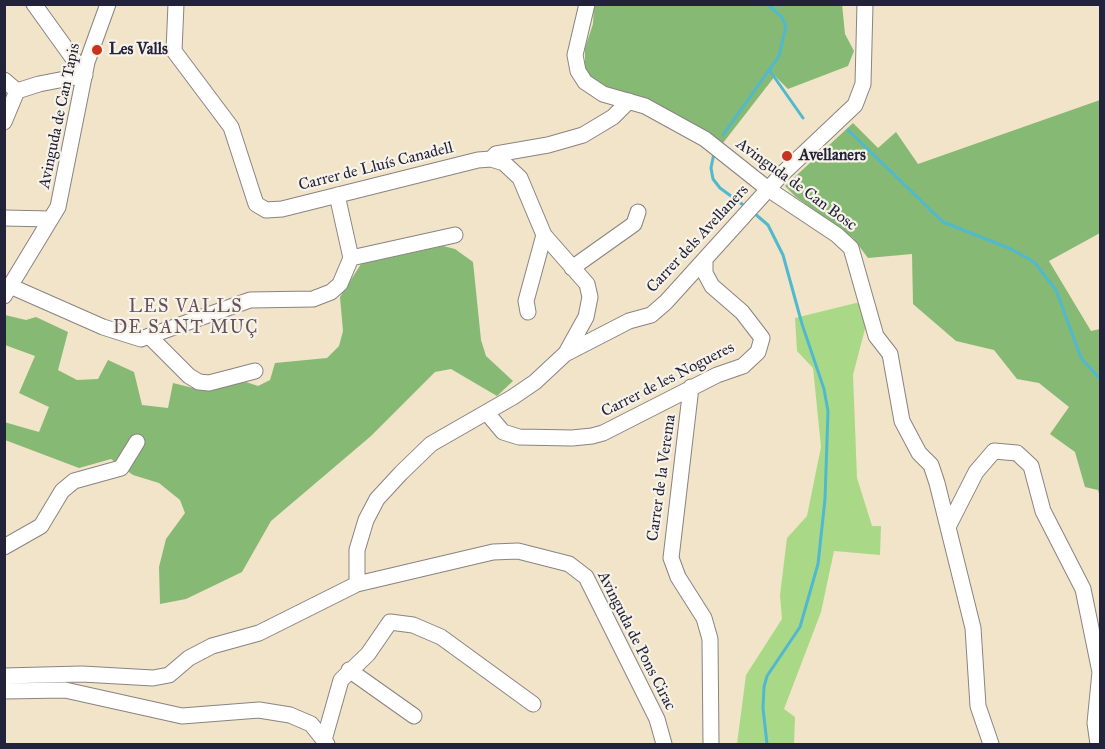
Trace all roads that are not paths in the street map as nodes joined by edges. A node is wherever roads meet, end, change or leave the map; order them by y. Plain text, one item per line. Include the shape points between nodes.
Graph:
1 (34, 4) edge
2 (108, 4) edge
3 (176, 4) edge
4 (588, 4) edge
5 (865, 4) edge
6 (85, 75) junction
7 (4, 80) edge
8 (17, 91) junction
9 (629, 101) junction
10 (4, 122) edge
11 (491, 159) junction
12 (768, 189) junction
13 (337, 195) junction
14 (638, 212) dead end
15 (4, 218) edge
16 (51, 219) junction
17 (455, 235) dead end
18 (544, 235) junction
19 (351, 258) junction
20 (705, 260) junction
21 (572, 268) junction
22 (7, 291) edge
23 (528, 312) dead end
24 (149, 336) junction
25 (565, 354) junction
26 (255, 371) dead end
27 (691, 387) junction
28 (487, 413) junction
29 (137, 442) dead end
30 (948, 527) junction
31 (4, 547) edge
32 (357, 584) junction
33 (349, 670) junction
34 (4, 676) edge
35 (53, 682) junction
36 (4, 691) edge
37 (533, 704) dead end
38 (414, 716) dead end
39 (325, 742) edge
40 (664, 744) edge
41 (711, 744) edge
42 (991, 744) edge
43 (1098, 744) edge

1 - 6 street
2 - 6 street, Avinguda de Can Tapis
3 - 13 street, Carrer de Lluís Canadell via 174,51 231,127 256,204 266,210 282,209
4 - 9 street, Avinguda de Can Bosc via 576,49 579,74 603,94
5 - 12 street, Carrer dels Avellaners via 863,84 855,105
6 - 8 street
6 - 16 street, Avinguda de Can Tapis via 63,189
7 - 8 street
8 - 10 street
9 - 11 street, Carrer de Lluís Canadell via 613,117 583,135 496,154
9 - 12 street, Avinguda de Can Bosc via 705,140
11 - 13 street, Carrer de Lluís Canadell
11 - 18 street via 504,163 520,178
12 - 20 street, Carrer dels Avellaners
12 - 30 street, Avinguda de Can Bosc via 851,248 876,336 890,354 902,421 919,453 931,465
13 - 19 street
14 - 21 street via 634,224
15 - 16 street
16 - 22 street, Avinguda de Can Tapis
17 - 19 street
18 - 21 street
18 - 23 street via 526,301
19 - 24 street via 348,272 331,292 313,299 250,300
20 - 25 street, Carrer dels Avellaners via 651,315 629,321
20 - 27 street, Carrer de les Nogueres via 705,273 712,286 742,312 762,338 758,352 743,366
21 - 25 street via 586,284 590,297 586,317
22 - 24 street via 120,333 141,339
24 - 26 street via 199,382
25 - 28 street, Carrer dels Avellaners via 535,382
27 - 28 street, Carrer de les Nogueres via 592,436 519,437 503,432
27 - 41 street, Carrer de la Verema via 671,558 678,577 704,618 710,639
28 - 32 street, Carrer dels Avellaners via 431,444 377,499 357,550
29 - 31 street via 121,468 74,481 62,491 41,526
30 - 42 street, Avinguda de Can Bosc via 973,628 978,706
30 - 43 street via 987,456 1003,450 1017,453 1031,466 1043,511 1083,589 1100,672 1095,723
32 - 35 street, Avinguda de Pons Cirac via 259,633 212,646 169,675 153,678 82,674
32 - 40 street, Avinguda de Pons Cirac via 493,552 518,551 569,564 586,577 603,608 657,719
33 - 37 street via 368,654 390,622 399,621 441,637
33 - 38 street
33 - 39 street via 341,680
34 - 35 street, Avinguda de Pons Cirac
35 - 36 street, Avinguda de Pons Cirac
35 - 39 street via 182,716 259,710 290,715 311,724

